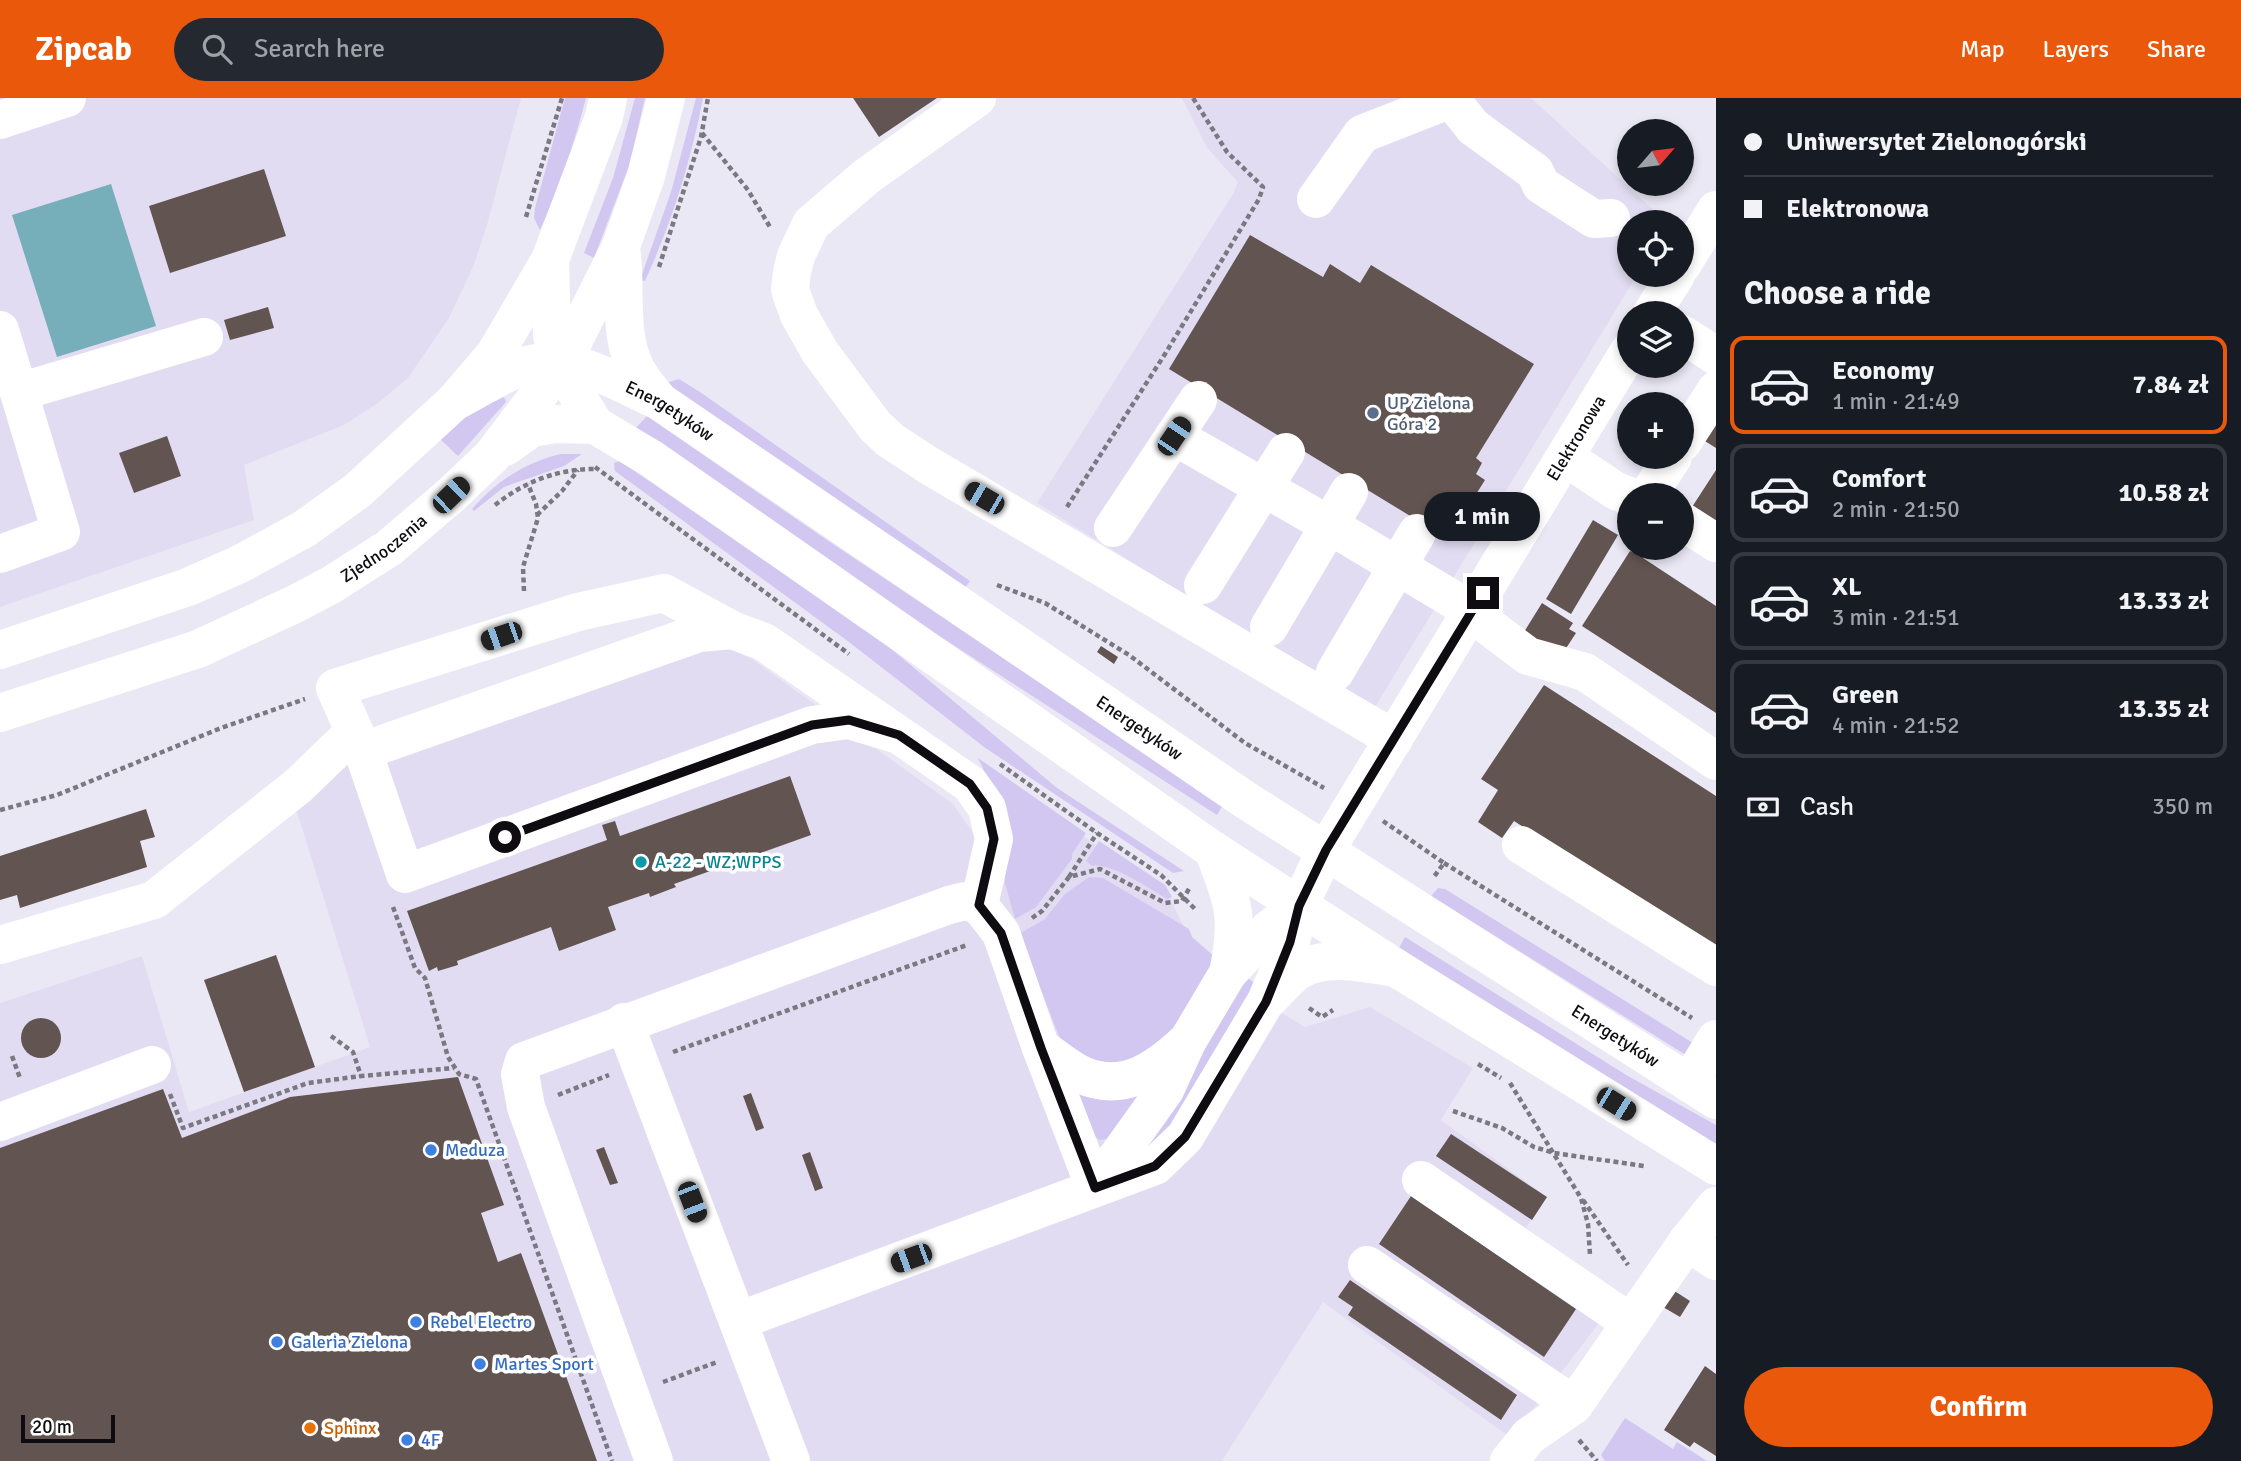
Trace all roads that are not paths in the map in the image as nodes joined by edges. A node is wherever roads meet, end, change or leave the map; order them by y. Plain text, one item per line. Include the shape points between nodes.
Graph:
1 (67, 98) edge
2 (608, 98) edge
3 (666, 98) edge
4 (976, 98) edge
5 (1450, 99) edge
6 (0, 120) edge
7 (1316, 199) dead end
8 (1716, 210) edge
9 (1617, 223) edge
10 (1694, 243) edge
11 (621, 246) junction
12 (550, 260) junction
13 (0, 330) edge
14 (204, 337) dead end
15 (1694, 342) edge
16 (1716, 356) edge
17 (562, 364) junction
18 (1617, 371) edge
19 (1716, 390) edge
20 (19, 392) junction
21 (1198, 400) dead end
22 (659, 401) junction
23 (454, 402) junction
24 (1694, 424) edge
25 (595, 425) junction
26 (1174, 436) junction
27 (1286, 452) dead end
28 (492, 456) junction
29 (1565, 457) junction
30 (1265, 488) junction
31 (1617, 491) edge
32 (1349, 492) dead end
33 (1329, 525) junction
34 (1113, 528) dead end
35 (1694, 529) edge
36 (1417, 533) dead end
37 (1716, 543) edge
38 (0, 554) edge
39 (1397, 567) junction
40 (1203, 585) dead end
41 (1471, 612) junction
42 (1269, 627) dead end
43 (732, 630) junction
44 (0, 650) edge
45 (1335, 671) dead end
46 (0, 713) edge
47 (899, 735) junction
48 (1394, 739) junction
49 (359, 741) junction
50 (1716, 761) edge
51 (1521, 845) dead end
52 (1213, 850) junction
53 (1326, 850) junction
54 (979, 905) junction
55 (1299, 906) junction
56 (0, 945) edge
57 (1716, 967) edge
58 (1396, 968) junction
59 (1228, 973) junction
60 (1266, 1002) junction
61 (625, 1022) junction
62 (1704, 1029) edge
63 (1187, 1042) junction
64 (1041, 1048) junction
65 (161, 1079) road end
66 (1702, 1091) edge
67 (0, 1122) edge
68 (1716, 1166) edge
69 (1421, 1180) dead end
70 (1095, 1188) junction
71 (1716, 1206) edge
72 (1702, 1252) edge
73 (1367, 1265) dead end
74 (1640, 1311) junction
75 (738, 1321) junction
76 (1574, 1405) junction
77 (654, 1461) edge
78 (791, 1461) edge
79 (1509, 1461) edge

1 - 6 main road
2 - 12 main road
3 - 11 main road, Zjednoczenia via 646,176
4 - 48 main road via 867,176 811,224 793,267 790,290 820,352 890,440
5 - 7 main road via 1362,134
5 - 9 main road via 1472,127 1535,172 1541,185 1594,219
8 - 10 main road
11 - 17 main road, Zjednoczenia
11 - 22 main road via 624,328 642,379
12 - 17 main road via 552,336
12 - 23 main road via 495,354
13 - 20 main road
14 - 20 main road
15 - 16 main road
17 - 22 main road, Energetyków via 589,368
17 - 23 main road, Energetyków via 523,367
17 - 25 main road
17 - 28 main road, Zjednoczenia
18 - 29 main road, Elektronowa
19 - 24 main road
20 - 38 main road via 61,531
21 - 26 main road
22 - 53 main road, Energetyków
23 - 44 main road via 357,491 304,529 240,564 188,587
25 - 28 main road via 532,428
25 - 52 main road via 652,458
26 - 30 main road
26 - 34 main road
27 - 30 main road
28 - 46 main road, Zjednoczenia via 389,548 331,585 198,649
29 - 31 main road
29 - 41 main road, Elektronowa
30 - 33 main road
30 - 40 main road
32 - 33 main road
33 - 39 main road
33 - 42 main road
35 - 37 main road
36 - 39 main road
39 - 41 main road
39 - 45 main road
41 - 48 main road, Elektronowa
41 - 50 main road via 1528,656 1585,672
43 - 47 main road via 764,642
43 - 49 main road via 699,633
43 - 49 main road via 664,593 578,612 335,688
47 - 49 main road via 849,720 812,725 405,874
47 - 54 main road via 970,784 987,808 994,839
48 - 53 main road, Elektronowa
49 - 56 main road via 154,900
51 - 57 main road
52 - 55 main road
52 - 59 main road via 1236,921
53 - 55 main road, Elektronowa
53 - 66 main road, Energetyków
54 - 61 main road via 965,901 949,905
54 - 64 main road via 1001,933
55 - 58 main road
55 - 59 main road via 1269,929
55 - 60 main road, Elektronowa
58 - 60 main road via 1346,961 1314,964 1298,971
58 - 68 main road
59 - 63 main road
60 - 70 main road via 1185,1137 1155,1166
61 - 75 main road
61 - 77 main road via 524,1060 520,1074 526,1107
62 - 66 main road
63 - 64 main road via 1160,1066 1130,1079 1106,1082 1080,1075
63 - 70 main road via 1166,1090
64 - 70 main road
65 - 67 main road
69 - 74 main road via 1589,1294
70 - 75 main road
71 - 72 main road
72 - 74 main road
73 - 76 main road
74 - 76 main road
75 - 78 main road
76 - 79 main road via 1529,1436

